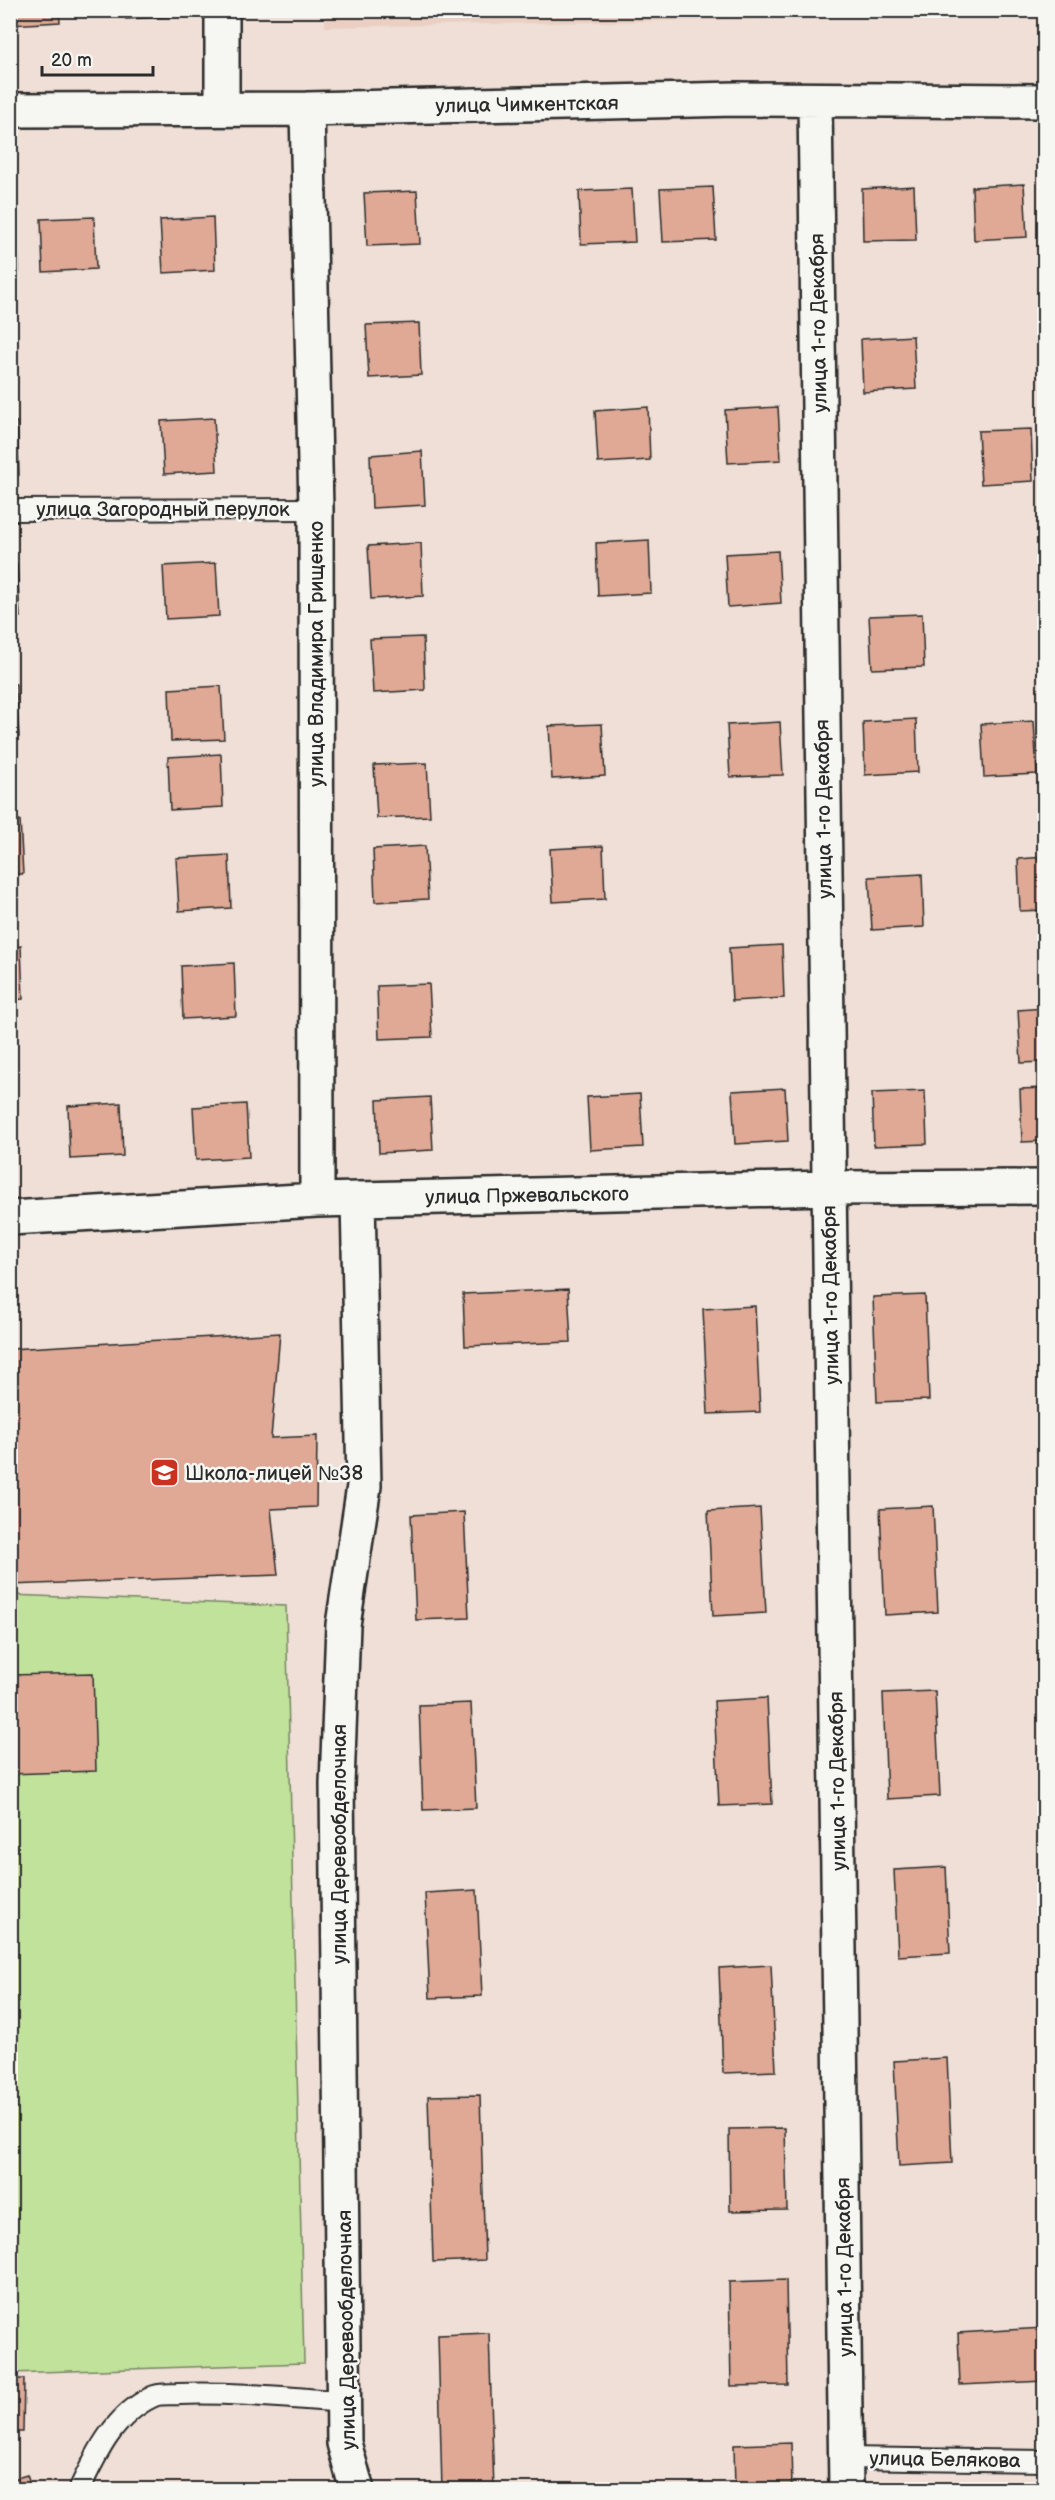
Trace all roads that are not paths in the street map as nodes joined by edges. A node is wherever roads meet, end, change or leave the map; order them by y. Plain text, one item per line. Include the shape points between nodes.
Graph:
1 (222, 10) edge
2 (815, 101) junction
3 (1044, 101) edge
4 (222, 108) junction
5 (307, 109) junction
6 (10, 110) edge
7 (316, 509) junction
8 (10, 510) edge
9 (1044, 1187) edge
10 (828, 1188) junction
11 (358, 1199) junction
12 (318, 1200) junction
13 (10, 1218) edge
14 (345, 2402) junction
15 (1044, 2461) edge
16 (846, 2474) edge
17 (79, 2490) edge
18 (357, 2490) edge

1 - 4 street
2 - 3 street, улица Чимкентская
2 - 5 street, улица Чимкентская via 735,99
2 - 10 street, улица 1-го Декабря
4 - 5 street, улица Чимкентская
4 - 6 street, улица Чимкентская
5 - 7 street, улица Владимира Грищенко
7 - 8 lane, улица Загородный перулок
7 - 12 street, улица Владимира Грищенко
9 - 10 street, улица Пржевальского
10 - 11 street, улица Пржевальского
10 - 16 street, улица 1-го Декабря
11 - 12 street, улица Пржевальского
11 - 14 street, улица Деревообделочная via 364,1486 343,1625 336,1784
12 - 13 street, улица Пржевальского
14 - 17 lane via 201,2393 154,2395 116,2424
14 - 18 street, улица Деревообделочная via 344,2443
15 - 16 lane, улица Белякова

